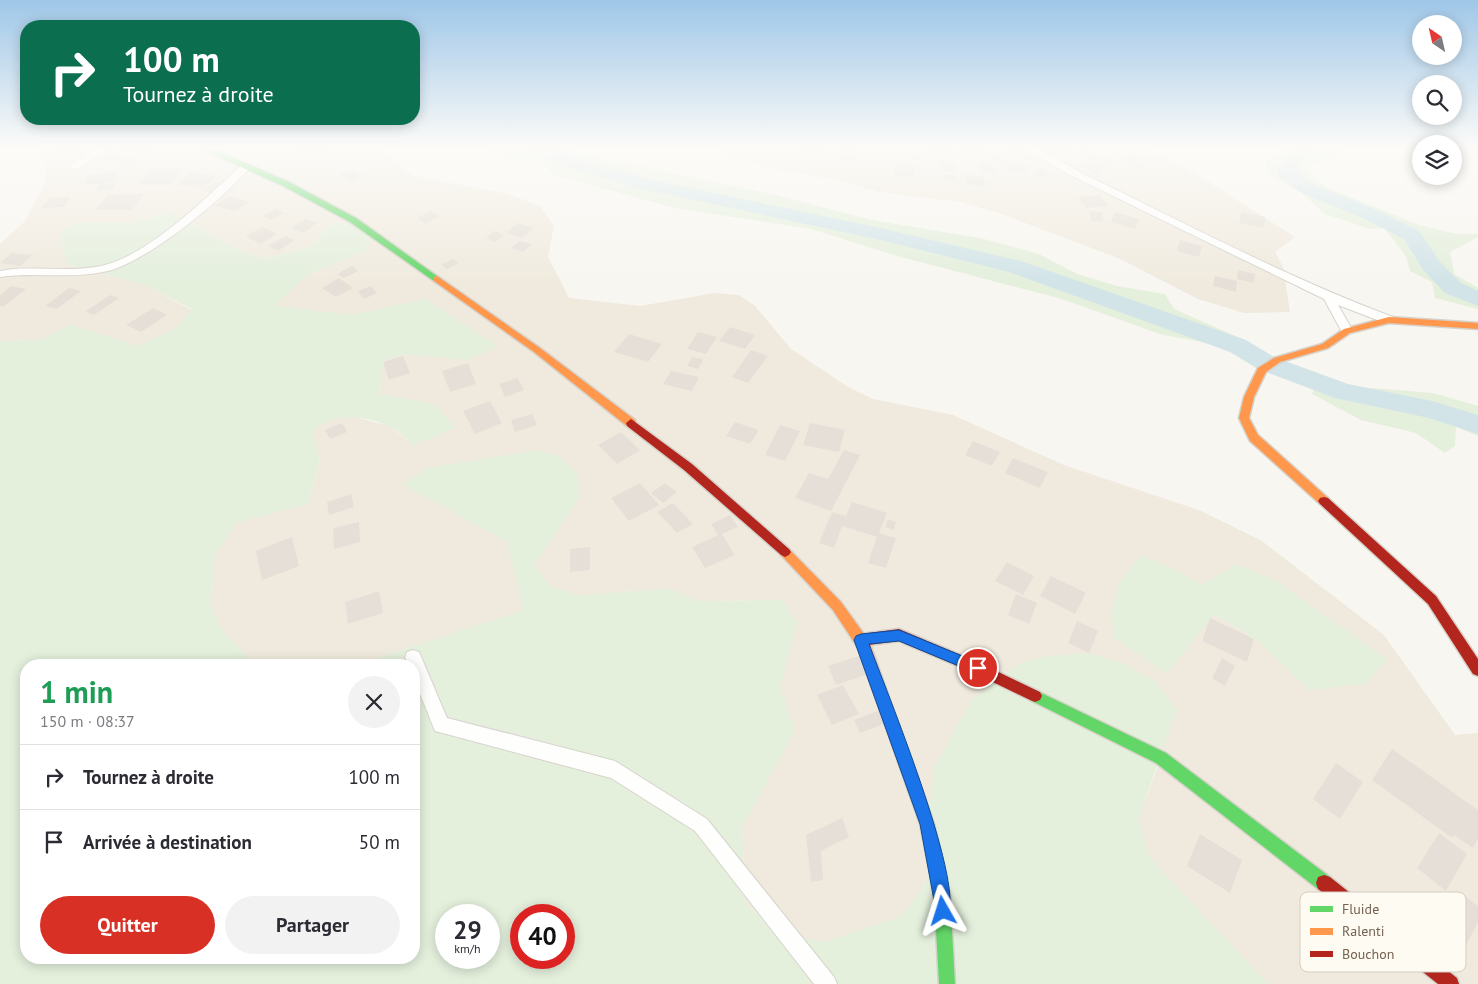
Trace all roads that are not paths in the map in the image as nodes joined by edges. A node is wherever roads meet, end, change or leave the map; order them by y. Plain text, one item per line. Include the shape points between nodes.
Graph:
1 (217, 193) edge
2 (302, 193) edge
3 (1113, 193) edge
4 (0, 274) edge
5 (1328, 297) junction
6 (1389, 320) junction
7 (1478, 326) edge
8 (1347, 332) junction
9 (861, 640) junction
10 (1478, 670) edge
11 (420, 674) edge
12 (1336, 892) edge
13 (1437, 972) edge
14 (827, 984) edge
15 (947, 984) edge
16 (1452, 984) edge

1 - 4 street via 159,240 114,266 93,270
2 - 9 street via 335,209 380,238 537,350 641,430 758,527 804,570 837,606
3 - 5 street
5 - 6 street
5 - 8 street
6 - 7 street
6 - 8 street
8 - 10 street via 1325,346 1285,357 1262,370 1249,397 1244,418 1246,425 1254,438 1422,588
9 - 12 street via 899,635 978,668 1161,758
9 - 15 street via 928,824 942,894
11 - 14 street via 441,725 615,770 701,825
13 - 16 street

